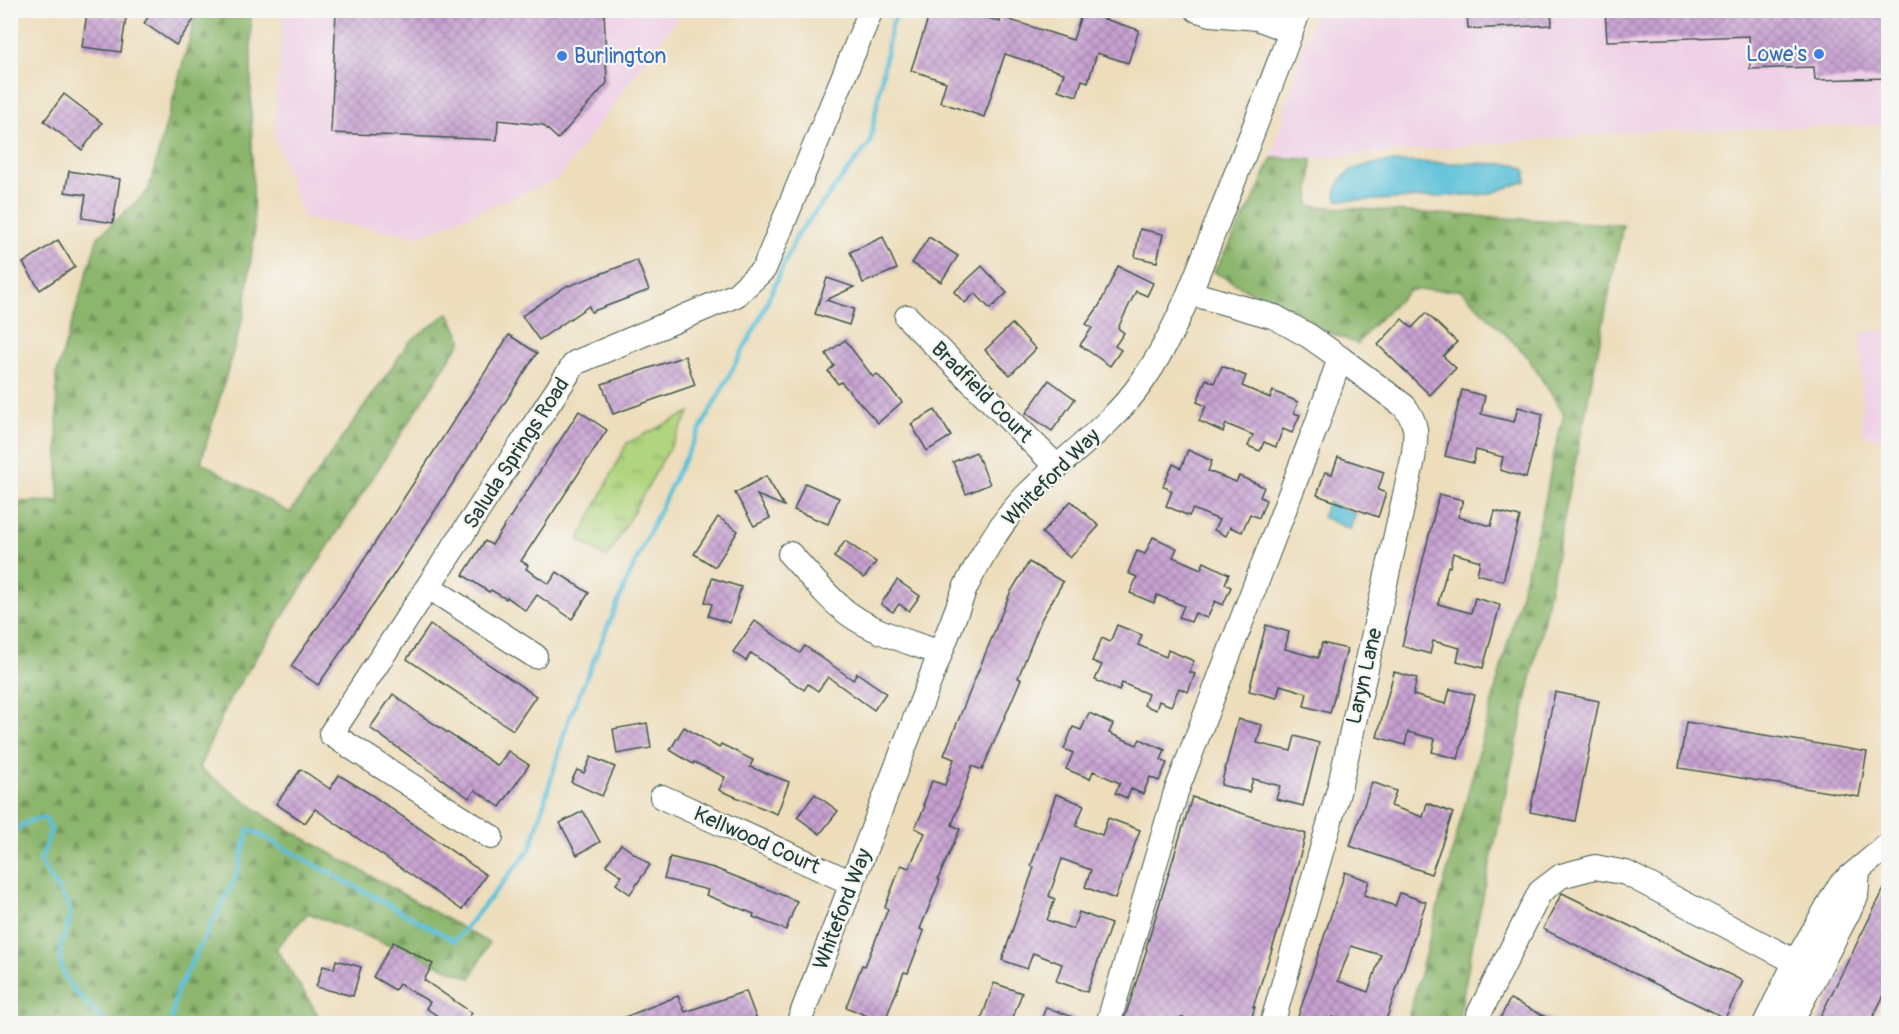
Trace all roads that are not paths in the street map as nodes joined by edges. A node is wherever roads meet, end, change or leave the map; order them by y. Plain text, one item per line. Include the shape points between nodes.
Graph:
1 (871, 10) edge
2 (1197, 10) edge
3 (1295, 21) edge
4 (1190, 293) junction
5 (907, 317) dead end
6 (1340, 358) junction
7 (1057, 467) junction
8 (790, 554) dead end
9 (429, 587) junction
10 (940, 653) junction
11 (535, 656) dead end
12 (662, 797) dead end
13 (491, 837) dead end
14 (1888, 845) edge
15 (852, 883) junction
16 (1805, 968) junction
17 (798, 1023) edge
18 (1108, 1023) edge
19 (1272, 1023) edge
20 (1478, 1023) edge
21 (1766, 1023) edge
22 (1790, 1023) edge

1 - 9 street, Saluda Springs Road via 764,269 736,295 575,363
2 - 3 street
3 - 4 street, Whiteford Way
4 - 6 street, Laryn Lane via 1275,318
4 - 7 street, Whiteford Way via 1173,332 1140,385 1112,417
5 - 7 street, Bradfield Court
6 - 18 street via 1176,792
6 - 19 street, Laryn Lane via 1404,406 1415,421 1416,439 1339,789
7 - 10 street, Whiteford Way via 996,532 966,586
8 - 10 street via 851,616
9 - 11 street
9 - 13 street, Saluda Springs Road via 331,734
10 - 15 street, Whiteford Way
12 - 15 street, Kellwood Court
14 - 16 street via 1858,872 1856,897
15 - 17 street, Whiteford Way
16 - 20 street via 1626,873 1595,867 1561,876 1540,892
16 - 21 street
16 - 22 street

